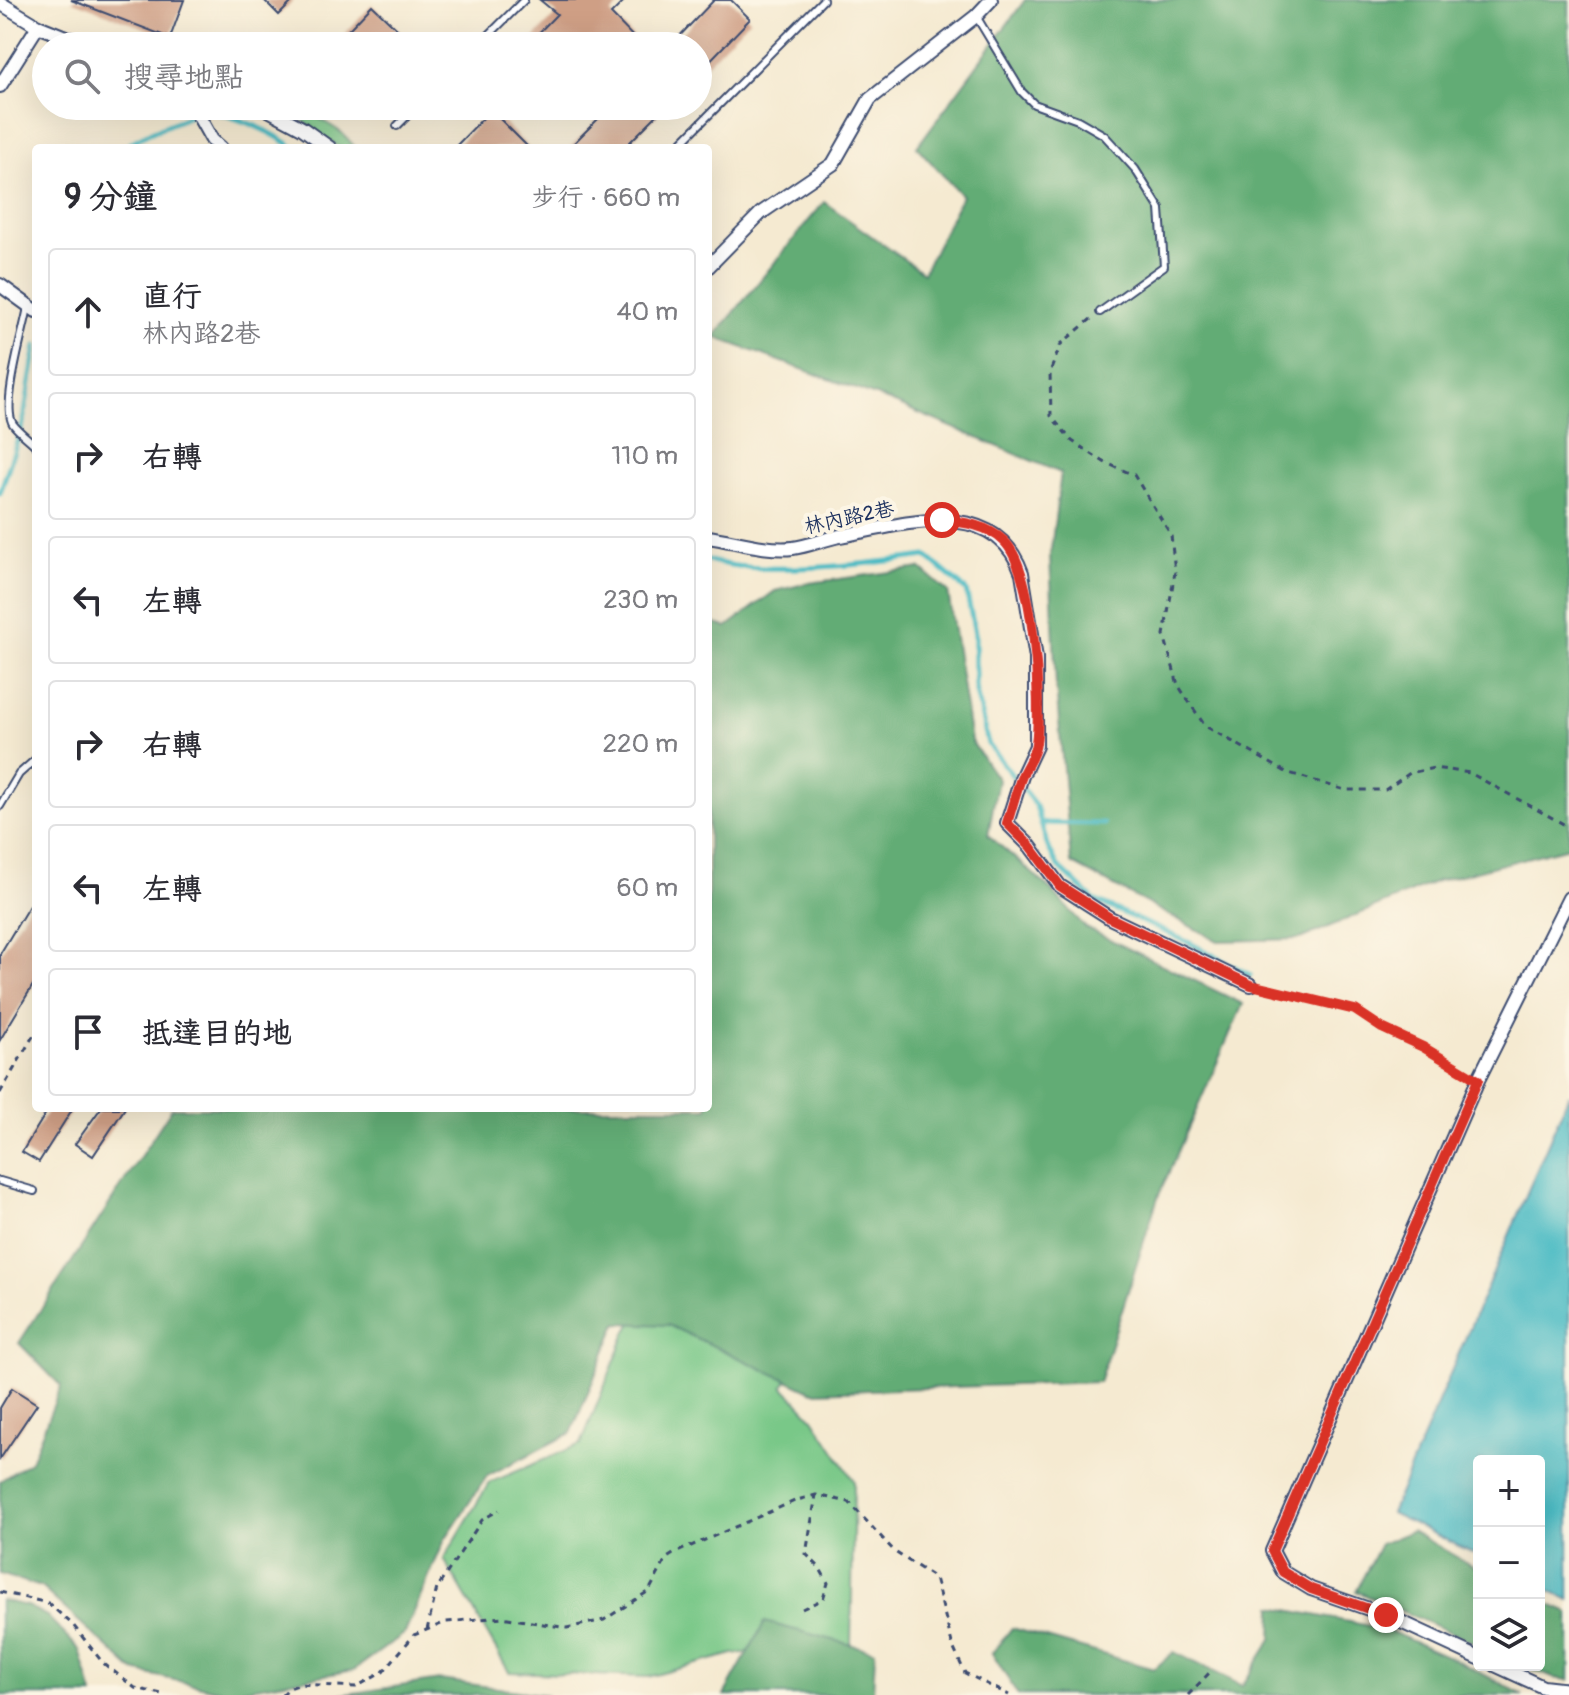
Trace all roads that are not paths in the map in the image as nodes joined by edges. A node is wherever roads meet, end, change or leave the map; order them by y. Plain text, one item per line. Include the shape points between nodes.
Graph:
1 (524, 0) edge
2 (823, 0) edge
3 (991, 0) edge
4 (0, 3) edge
5 (976, 16) junction
6 (38, 26) junction
7 (34, 32) edge
8 (53, 32) edge
9 (492, 32) edge
10 (32, 35) edge
11 (0, 86) edge
12 (712, 112) edge
13 (201, 120) edge
14 (287, 120) edge
15 (403, 120) edge
16 (704, 120) edge
17 (397, 126) dead end
18 (216, 144) edge
19 (324, 144) edge
20 (680, 144) edge
21 (712, 263) edge
22 (0, 285) edge
23 (32, 308) edge
24 (1100, 312) road end
25 (0, 409) edge
26 (9, 413) junction
27 (32, 442) edge
28 (712, 538) edge
29 (32, 763) edge
30 (0, 806) edge
31 (1569, 898) edge
32 (1251, 985) road end
33 (0, 1181) edge
34 (34, 1191) dead end
35 (1473, 1655) edge
36 (1508, 1671) edge
37 (1569, 1690) edge

1 - 9 lane
2 - 12 lane
3 - 5 street
4 - 6 street
5 - 21 street via 870,99 833,164 761,213
5 - 24 lane via 1022,92 1034,104 1104,135 1135,169 1160,209 1164,266
6 - 7 street
6 - 8 street
10 - 11 street
13 - 18 street
14 - 19 street
15 - 17 lane
16 - 20 lane
22 - 23 street
23 - 26 lane via 16,352
25 - 26 lane
26 - 27 lane
28 - 32 street, 林內路2巷 via 789,549 942,520 989,530 1005,542 1022,573 1037,700 1036,746 1007,823 1060,886 1110,918
29 - 30 lane
31 - 35 street via 1478,1080 1272,1551 1283,1572 1311,1589 1386,1615
33 - 34 lane
36 - 37 street via 1543,1687

